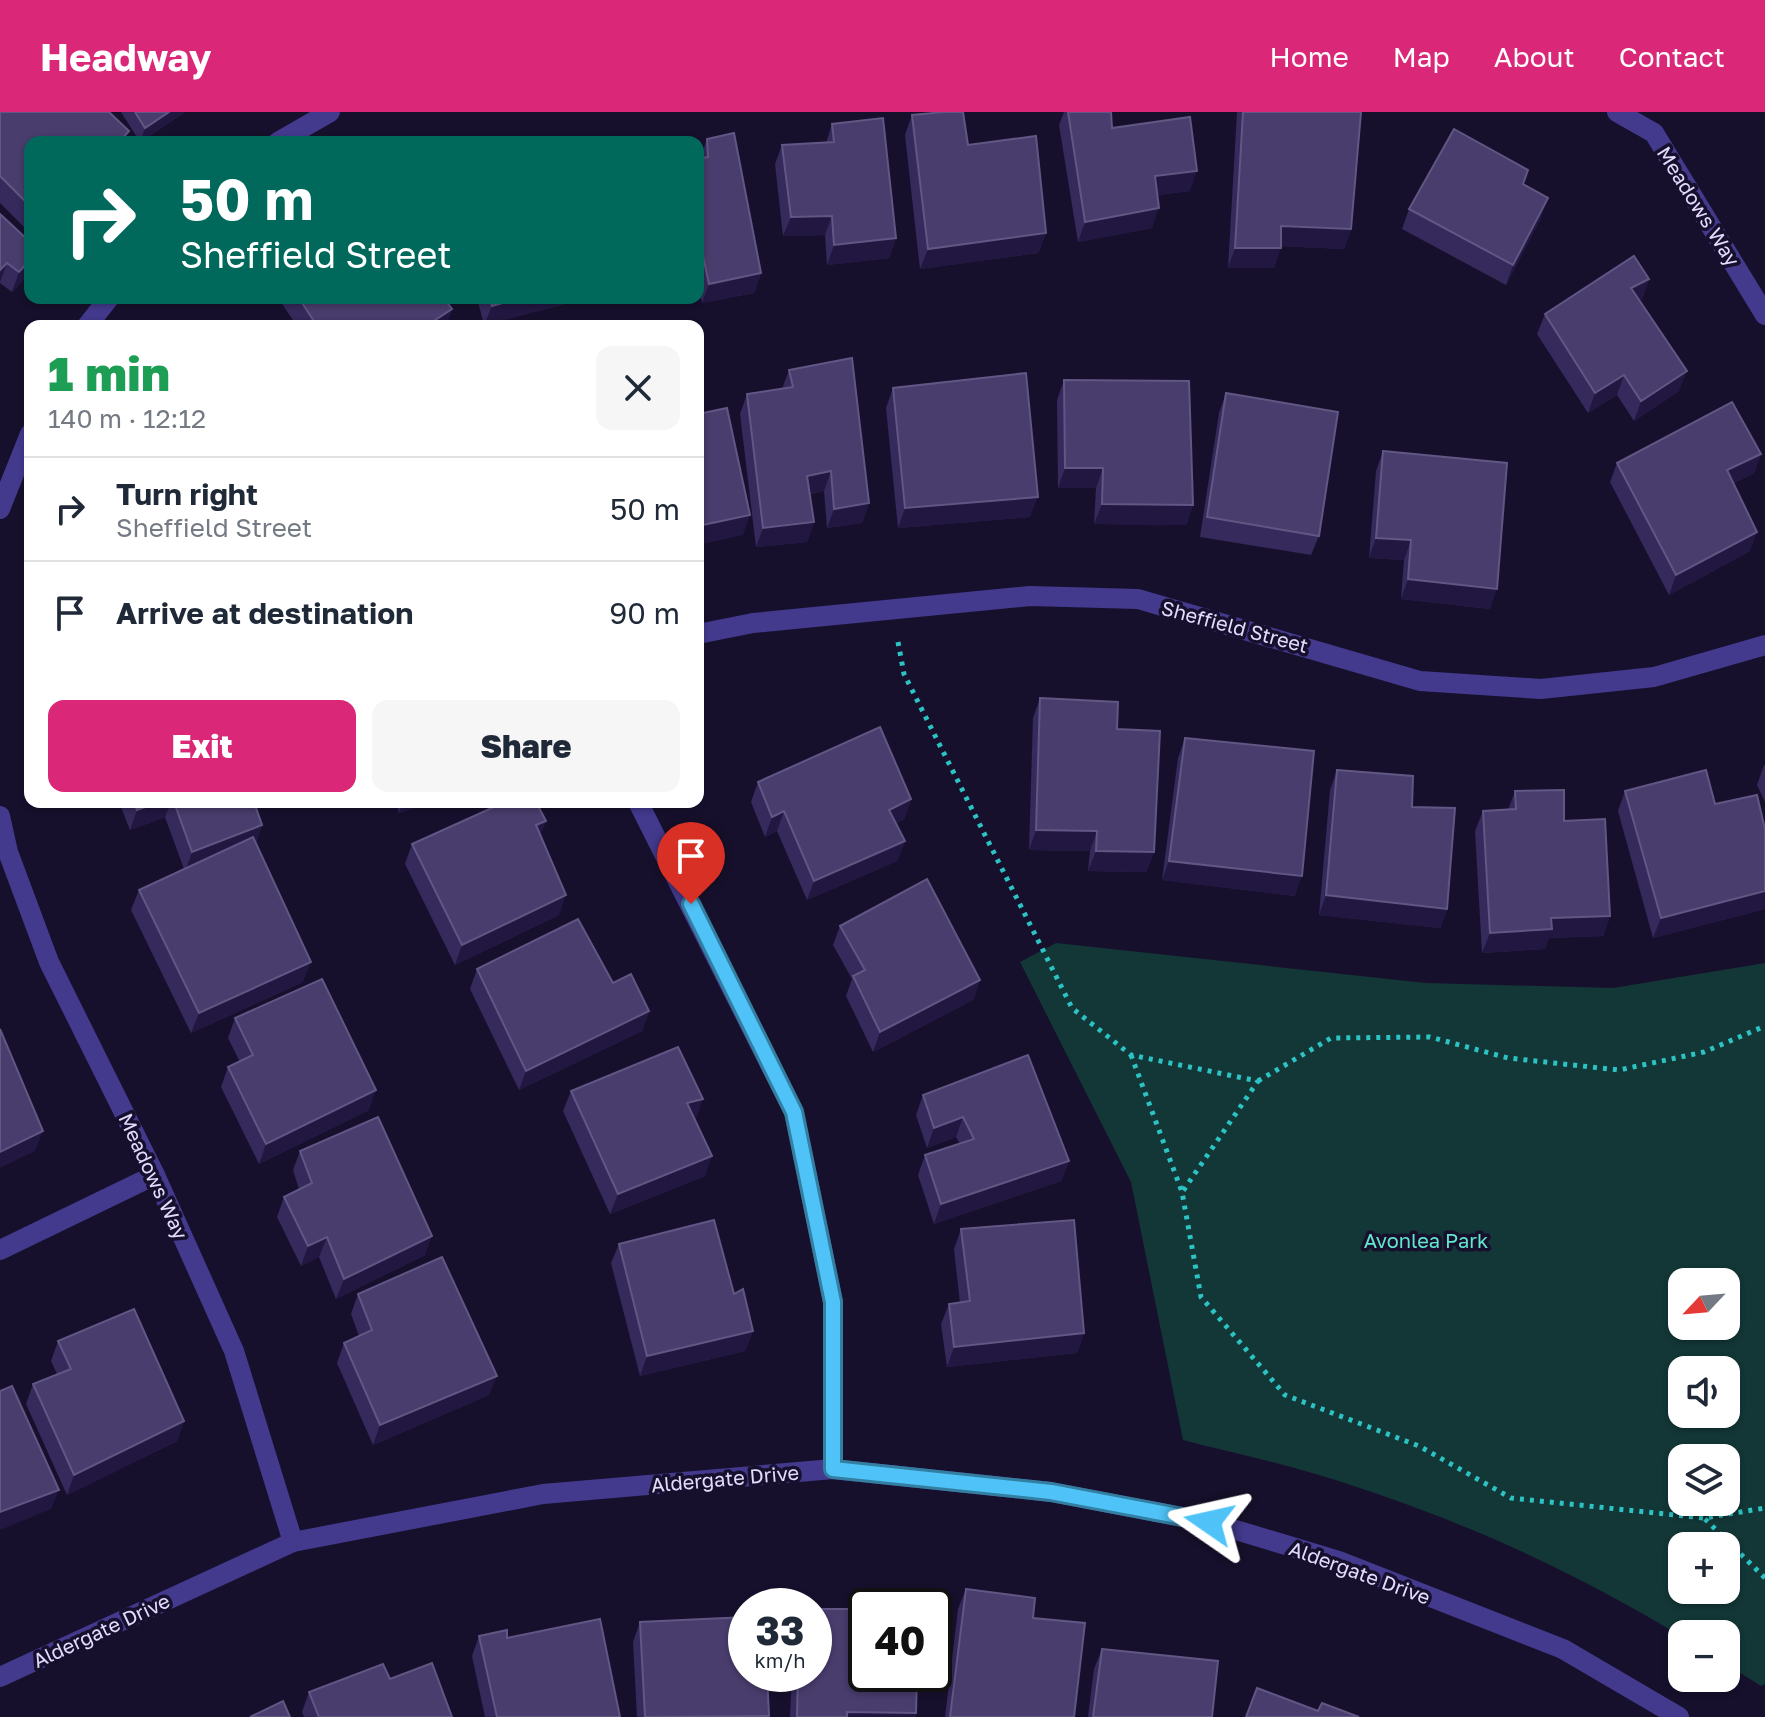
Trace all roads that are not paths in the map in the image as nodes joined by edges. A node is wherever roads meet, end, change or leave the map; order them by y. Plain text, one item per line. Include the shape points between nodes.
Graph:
1 (330, 112) edge
2 (1617, 112) edge
3 (288, 136) edge
4 (104, 304) edge
5 (1765, 315) edge
6 (92, 320) edge
7 (24, 449) edge
8 (0, 509) edge
9 (704, 633) edge
10 (1765, 645) edge
11 (641, 808) edge
12 (0, 816) edge
13 (155, 1175) junction
14 (0, 1250) edge
15 (833, 1469) junction
16 (293, 1542) junction
17 (0, 1677) edge
18 (1679, 1717) edge

1 - 3 street
2 - 5 street, Meadows Way via 1654,133
4 - 6 street
7 - 8 street
9 - 10 street, Sheffield Street via 753,623 1030,596 1138,599 1420,681 1541,689 1654,677
11 - 15 street via 794,1112 833,1302
12 - 13 street, Meadows Way via 49,962
13 - 14 street
13 - 16 street, Meadows Way via 234,1351
15 - 16 street, Aldergate Drive via 543,1494
15 - 18 street, Aldergate Drive via 1051,1492 1209,1522 1339,1561 1563,1649
16 - 17 street, Aldergate Drive

